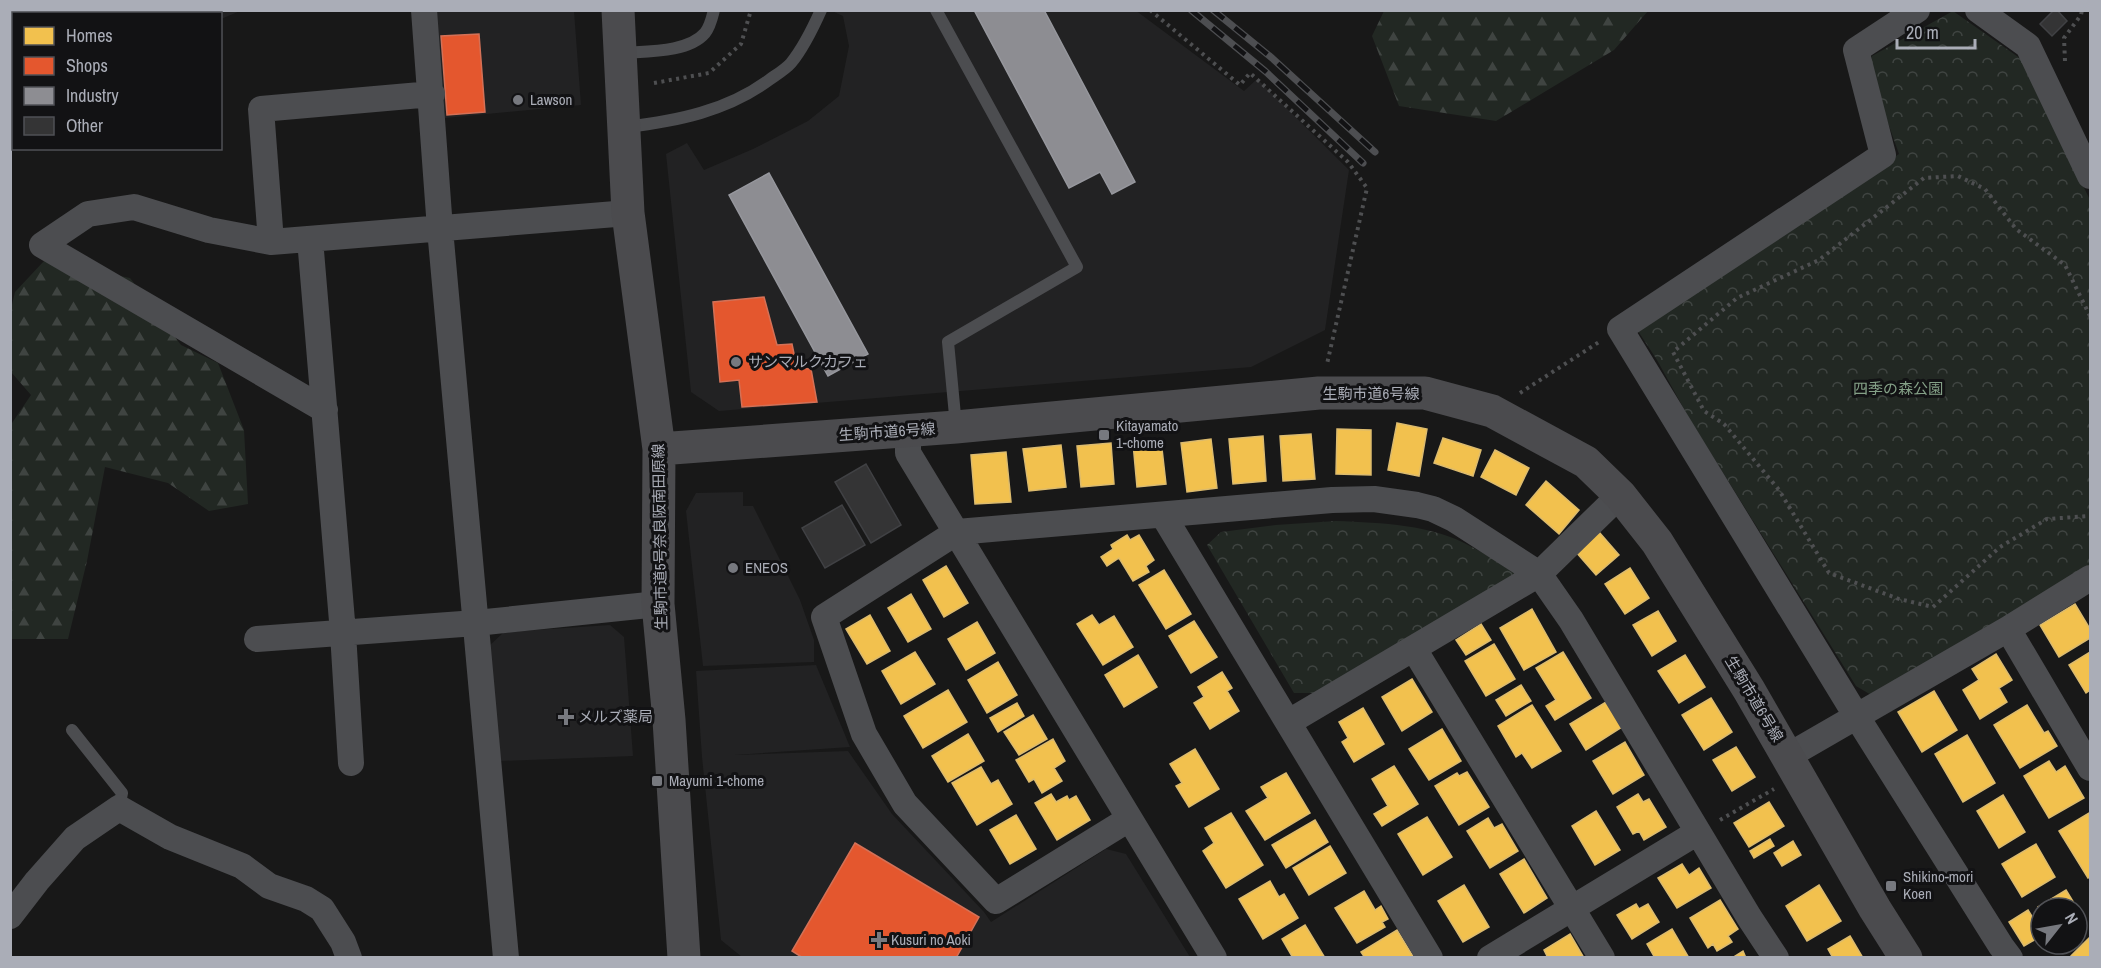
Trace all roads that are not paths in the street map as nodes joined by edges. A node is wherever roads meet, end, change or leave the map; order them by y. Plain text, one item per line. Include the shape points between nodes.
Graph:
1 (424, 10) edge
2 (618, 10) edge
3 (714, 10) edge
4 (821, 10) edge
5 (936, 10) edge
6 (1917, 10) edge
7 (1978, 10) edge
8 (622, 53) junction
9 (432, 94) junction
10 (625, 128) junction
11 (2091, 176) edge
12 (628, 213) junction
13 (440, 229) junction
14 (310, 239) junction
15 (271, 242) junction
16 (325, 410) junction
17 (956, 427) junction
18 (908, 430) junction
19 (659, 449) junction
20 (1620, 495) junction
21 (1163, 515) junction
22 (957, 532) junction
23 (1539, 574) junction
24 (2091, 578) edge
25 (658, 604) junction
26 (476, 623) junction
27 (2008, 629) junction
28 (343, 633) junction
29 (257, 639) dead end
30 (1414, 649) junction
31 (1857, 717) junction
32 (1289, 722) junction
33 (72, 730) dead end
34 (1788, 756) junction
35 (351, 763) dead end
36 (2091, 768) edge
37 (119, 808) junction
38 (1129, 819) junction
39 (1698, 832) junction
40 (1572, 908) junction
41 (10, 916) edge
42 (349, 957) edge
43 (506, 957) edge
44 (684, 957) edge
45 (1214, 957) edge
46 (1430, 957) edge
47 (1490, 957) edge
48 (1602, 957) edge
49 (1776, 957) edge
50 (1906, 957) edge
51 (2010, 957) edge

1 - 9 street
2 - 8 street, 生駒市道5号奈良阪南田原線
3 - 8 lane via 705,33 693,41 661,50
4 - 10 lane via 790,64 756,90 711,111
5 - 17 lane via 1077,267 948,342
6 - 31 street via 1856,50 1883,155 1620,329
7 - 11 street via 2028,46
8 - 10 street, 生駒市道5号奈良阪南田原線
9 - 13 street
9 - 15 street via 261,109
10 - 12 street, 生駒市道5号奈良阪南田原線
12 - 13 street
12 - 19 street, 生駒市道5号奈良阪南田原線
13 - 14 street
13 - 26 street
14 - 15 street
14 - 16 street
15 - 16 street via 208,230 134,207 88,214 42,245
16 - 28 street
17 - 18 street, 生駒市道6号線
17 - 20 street, 生駒市道6号線 via 1319,393 1425,393 1492,411 1586,462
18 - 19 street, 生駒市道6号線
18 - 22 street via 908,453
19 - 25 street, 生駒市道5号奈良阪南田原線
20 - 23 street
20 - 34 street, 生駒市道6号線 via 1657,542
21 - 22 street
21 - 23 street via 1332,500 1374,499 1417,505 1472,529
21 - 32 street
22 - 38 street
22 - 38 street via 824,617 864,734 905,804 996,901
23 - 30 street
23 - 39 street via 1572,620
24 - 27 street
25 - 26 street
25 - 44 street, 生駒市道5号奈良阪南田原線
26 - 28 street
26 - 43 street
27 - 31 street
27 - 36 street
28 - 29 street
28 - 35 street
30 - 32 street
30 - 40 street
31 - 34 street
31 - 51 street
32 - 46 street
33 - 37 lane via 122,793
34 - 50 street, 生駒市道6号線
37 - 41 street via 75,838
37 - 42 street via 170,837 242,866 269,886 322,909
38 - 45 street
39 - 40 street
39 - 49 street
40 - 47 street
40 - 48 street

